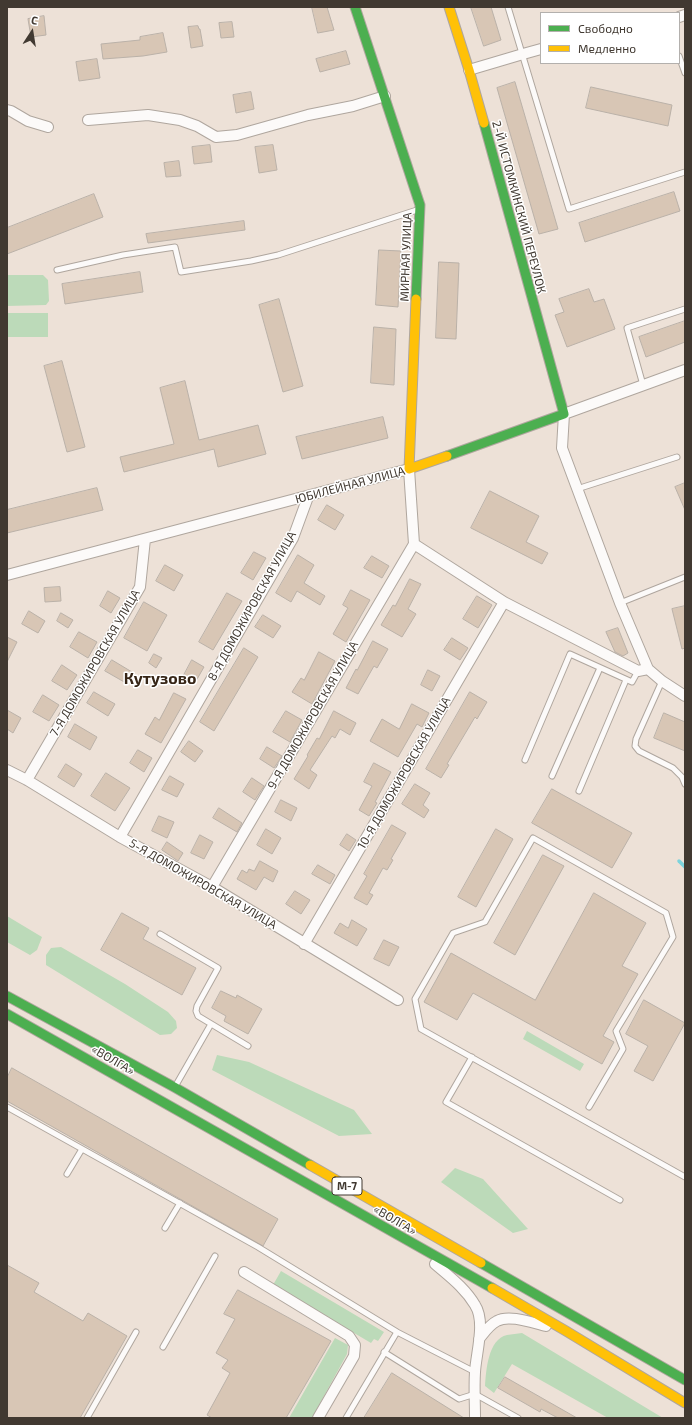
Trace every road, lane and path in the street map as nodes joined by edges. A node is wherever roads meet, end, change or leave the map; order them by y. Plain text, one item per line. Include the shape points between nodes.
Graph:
1 (355, 7) edge
2 (449, 7) edge
3 (508, 7) edge
4 (540, 49) edge
5 (523, 54) junction
6 (680, 59) edge
7 (469, 70) junction
8 (685, 73) edge
9 (385, 96) junction
10 (7, 110) edge
11 (88, 120) dead end
12 (48, 128) dead end
13 (685, 172) edge
14 (420, 210) junction
15 (57, 270) dead end
16 (685, 309) edge
17 (685, 370) edge
18 (643, 385) junction
19 (564, 414) junction
20 (677, 457) dead end
21 (409, 469) junction
22 (577, 489) junction
23 (308, 497) junction
24 (145, 539) junction
25 (414, 544) junction
26 (7, 575) edge
27 (685, 577) edge
28 (504, 602) junction
29 (620, 603) junction
30 (600, 668) junction
31 (648, 669) junction
32 (638, 671) junction
33 (626, 680) junction
34 (662, 681) junction
35 (685, 696) edge
36 (525, 760) dead end
37 (7, 770) edge
38 (552, 776) dead end
39 (27, 780) junction
40 (685, 784) edge
41 (579, 791) dead end
42 (120, 837) junction
43 (212, 887) junction
44 (160, 934) dead end
45 (304, 944) junction
46 (7, 996) edge
47 (398, 1000) dead end
48 (7, 1014) edge
49 (212, 1024) junction
50 (248, 1046) dead end
51 (472, 1057) junction
52 (174, 1087) junction
53 (7, 1107) edge
54 (589, 1107) dead end
55 (82, 1149) junction
56 (67, 1174) dead end
57 (685, 1177) edge
58 (620, 1200) dead end
59 (180, 1203) junction
60 (165, 1228) dead end
61 (409, 1242) junction
62 (215, 1256) dead end
63 (244, 1272) dead end
64 (566, 1330) junction
65 (136, 1332) dead end
66 (396, 1332) junction
67 (479, 1339) junction
68 (163, 1347) dead end
69 (384, 1352) junction
70 (475, 1372) junction
71 (685, 1380) edge
72 (475, 1394) junction
73 (685, 1403) edge
74 (87, 1418) edge
75 (318, 1418) edge
76 (346, 1418) edge
77 (475, 1418) edge
78 (518, 1418) edge

1 - 9 main road, МИРНАЯ УЛИЦА
2 - 7 main road, 2-Й ИСТОМКИНСКИЙ ПЕРЕУЛОК
3 - 5 lane
4 - 5 street
5 - 7 street
5 - 13 lane via 569,209
6 - 8 lane
7 - 19 main road, 2-Й ИСТОМКИНСКИЙ ПЕРЕУЛОК
9 - 11 street via 237,135 216,137 198,126 180,120 148,115
9 - 14 main road, МИРНАЯ УЛИЦА
10 - 12 street
14 - 15 lane via 278,255 232,265 181,272 175,247 123,255
14 - 21 main road, МИРНАЯ УЛИЦА
16 - 18 lane via 628,328
17 - 18 street, ЮБИЛЕЙНАЯ УЛИЦА
18 - 19 street, ЮБИЛЕЙНАЯ УЛИЦА
19 - 21 main road, ЮБИЛЕЙНАЯ УЛИЦА
19 - 22 street via 562,448
20 - 22 lane
21 - 23 street, ЮБИЛЕЙНАЯ УЛИЦА
21 - 25 street
22 - 29 street
23 - 24 street, ЮБИЛЕЙНАЯ УЛИЦА
23 - 42 street, 8-Я ДОМОЖИРОВСКАЯ УЛИЦА via 293,538
24 - 26 street, ЮБИЛЕЙНАЯ УЛИЦА
24 - 39 street, 7-Я ДОМОЖИРОВСКАЯ УЛИЦА via 140,587
25 - 28 street
25 - 43 street, 9-Я ДОМОЖИРОВСКАЯ УЛИЦА
27 - 29 lane
28 - 32 street
28 - 45 street, 10-Я ДОМОЖИРОВСКАЯ УЛИЦА
29 - 31 street
30 - 33 lane
30 - 36 lane via 570,654
30 - 38 lane
31 - 32 street
31 - 34 street
32 - 33 lane via 632,682
33 - 41 lane
34 - 35 street
34 - 40 lane via 636,739 636,746 639,751 673,768
37 - 39 street, 5-Я ДОМОЖИРОВСКАЯ УЛИЦА
39 - 42 street, 5-Я ДОМОЖИРОВСКАЯ УЛИЦА
42 - 43 street, 5-Я ДОМОЖИРОВСКАЯ УЛИЦА
43 - 45 street, 5-Я ДОМОЖИРОВСКАЯ УЛИЦА
44 - 49 lane via 218,968 196,1011 198,1016
45 - 47 street, 5-Я ДОМОЖИРОВСКАЯ УЛИЦА
46 - 52 main road, «ВОЛГА» / М-7
48 - 61 main road, «ВОЛГА» / М-7
49 - 50 lane
49 - 52 lane
51 - 54 lane via 421,1029 414,999 453,933 485,922 533,838 666,913 673,937 616,1031 623,1049
51 - 57 lane
51 - 58 lane via 446,1102
52 - 71 main road, «ВОЛГА» / М-7
53 - 55 lane
55 - 56 lane
55 - 59 lane
59 - 60 lane
59 - 66 lane via 258,1247
61 - 64 main road, «ВОЛГА» / М-7
61 - 67 street via 463,1288 476,1307
62 - 68 lane
63 - 75 street via 349,1336 354,1345 354,1356
64 - 67 street via 513,1318 497,1320
64 - 73 main road, «ВОЛГА» / М-7
65 - 74 lane
66 - 69 lane
66 - 70 lane
67 - 70 street
69 - 72 lane via 459,1399
69 - 76 lane
70 - 72 street
72 - 77 street
72 - 78 lane

